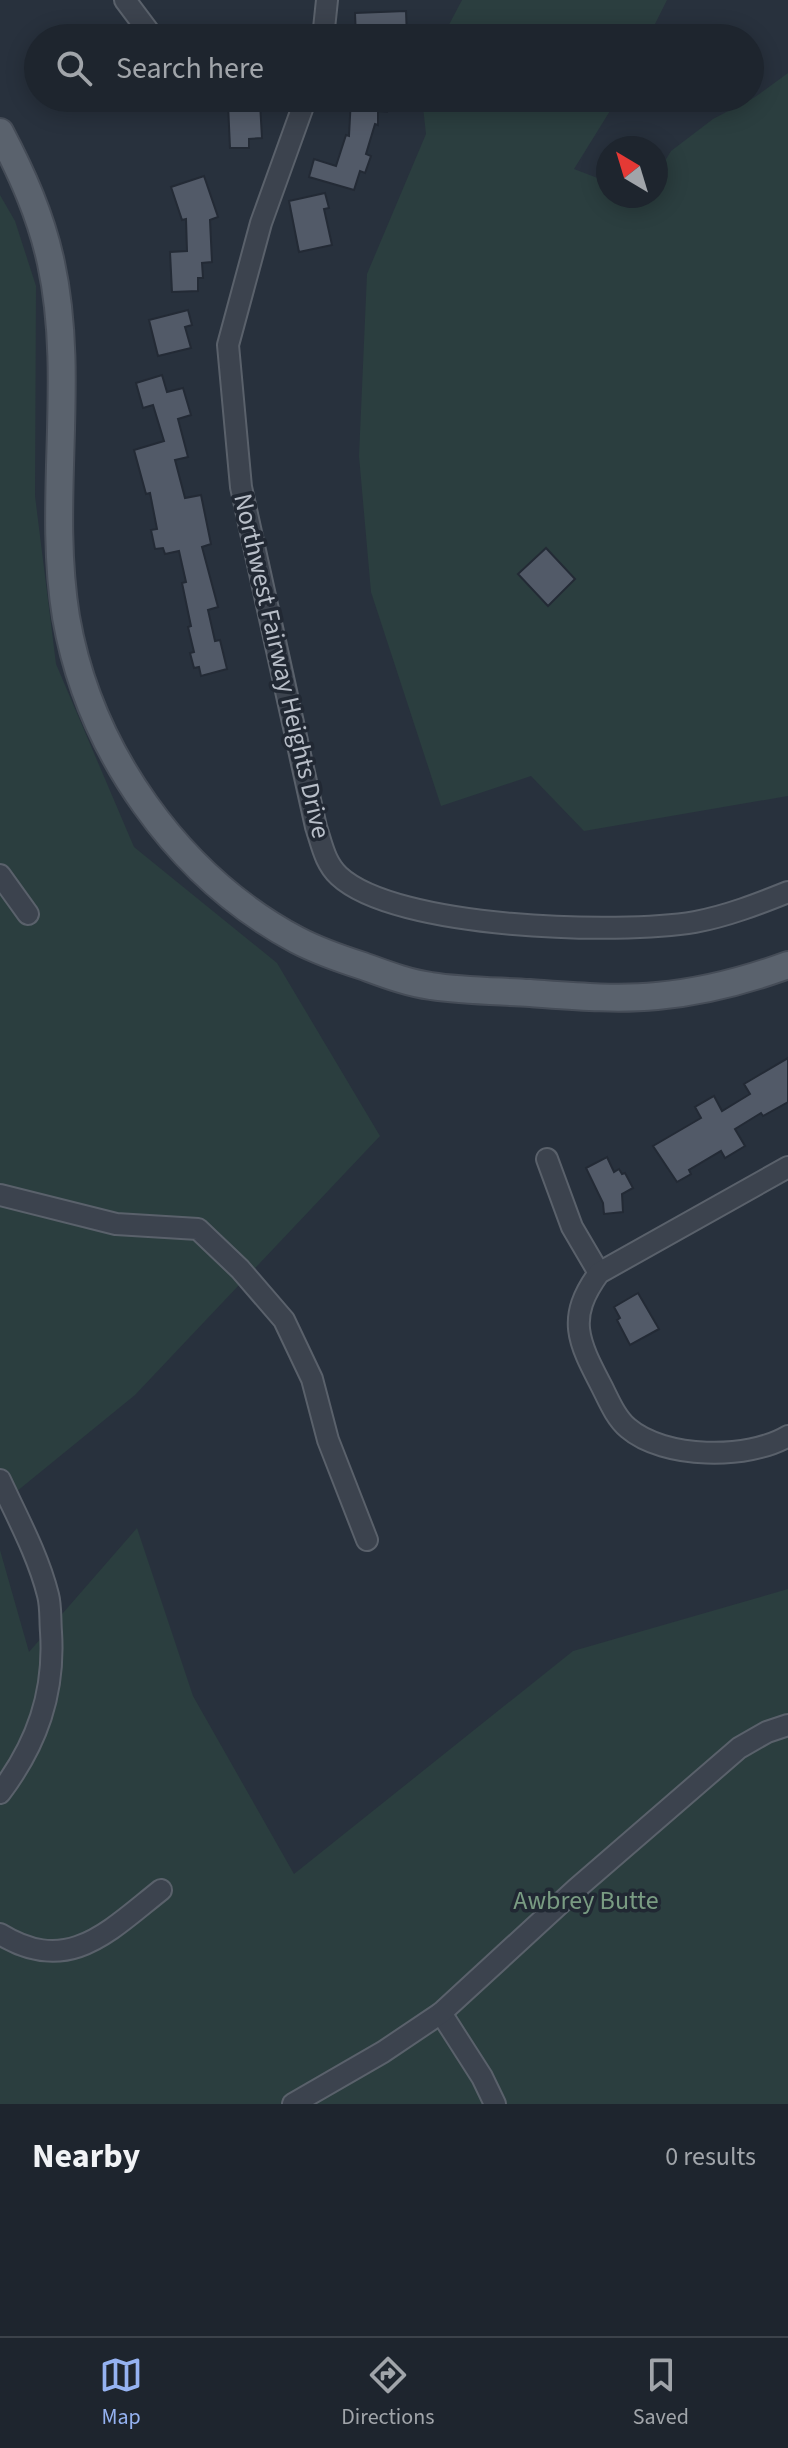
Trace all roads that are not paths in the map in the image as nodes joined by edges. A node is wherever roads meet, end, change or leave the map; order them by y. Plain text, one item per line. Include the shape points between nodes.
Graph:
1 (125, 0) edge
2 (327, 0) edge
3 (143, 24) edge
4 (324, 24) edge
5 (301, 112) edge
6 (0, 132) edge
7 (0, 875) edge
8 (788, 892) edge
9 (28, 914) dead end
10 (788, 965) edge
11 (547, 1159) dead end
12 (788, 1167) edge
13 (0, 1195) edge
14 (599, 1273) junction
15 (788, 1436) edge
16 (0, 1480) edge
17 (367, 1540) dead end
18 (788, 1725) edge
19 (0, 1793) edge
20 (161, 1890) dead end
21 (0, 1934) edge
22 (441, 2013) junction
23 (293, 2104) edge
24 (495, 2104) edge

1 - 3 street
2 - 4 street
5 - 8 street, Northwest Fairway Heights Drive via 261,223 228,345 241,487 326,859 339,876 387,902 458,919 614,928 694,922
6 - 10 main road via 38,214 58,311 61,566 80,675 102,733 170,837 213,880 297,940 429,986 598,998 658,996
7 - 9 street
11 - 14 street via 572,1227
12 - 14 street
13 - 17 street via 116,1224 198,1229 284,1320 312,1379 328,1440
14 - 15 street via 585,1293 579,1330 585,1353 626,1427 663,1446 697,1452 758,1448
16 - 19 street via 49,1596 53,1661 39,1725
18 - 22 street via 739,1748
20 - 21 street via 84,1946 44,1953
22 - 23 street
22 - 24 street

